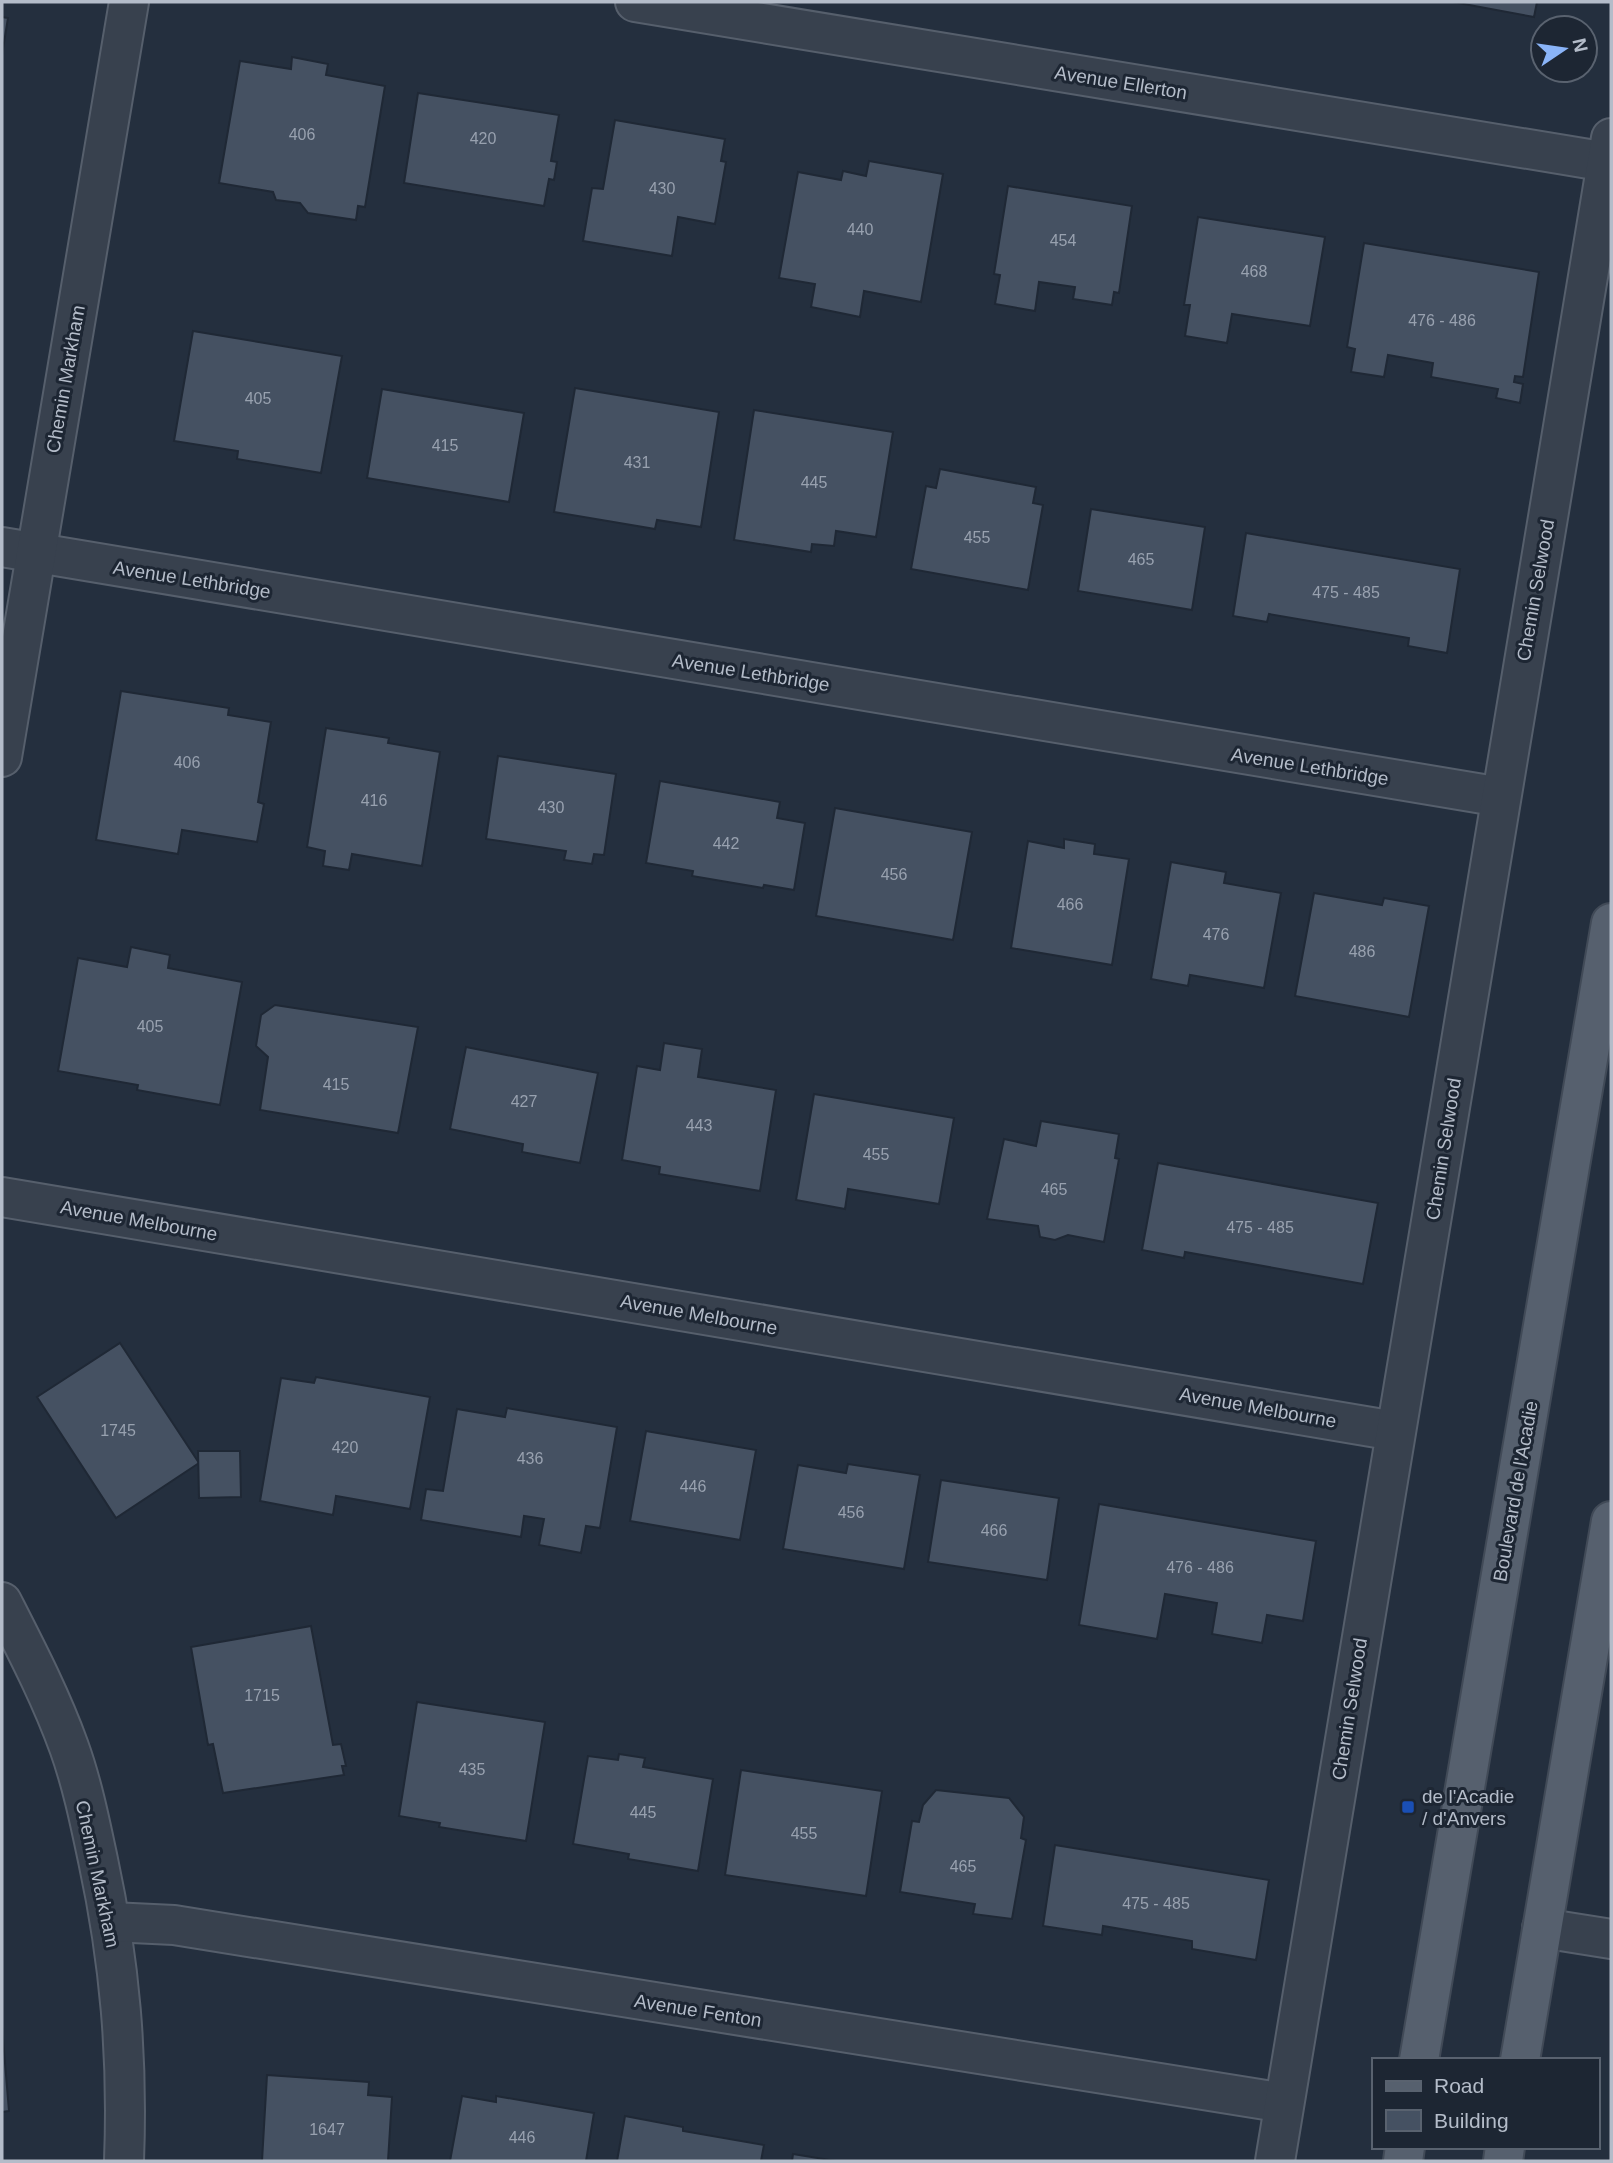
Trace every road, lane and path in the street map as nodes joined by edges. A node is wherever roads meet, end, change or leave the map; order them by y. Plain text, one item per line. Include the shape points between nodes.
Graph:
1 (129, 2) edge
2 (635, 2) edge
3 (1609, 150) edge
4 (19, 550) edge
5 (2, 757) edge
6 (1501, 797) junction
7 (1611, 923) edge
8 (2, 1197) edge
9 (1395, 1431) junction
10 (1611, 1521) edge
11 (2, 1602) edge
12 (111, 1922) junction
13 (1542, 1928) junction
14 (1611, 1939) edge
15 (1419, 2058) edge
16 (1520, 2058) edge
17 (1284, 2103) junction
18 (124, 2161) edge
19 (1275, 2161) edge

1 - 4 street, Chemin Markham
2 - 3 street, Avenue Ellerton
3 - 6 street, Chemin Selwood
4 - 5 street, Chemin Markham
4 - 6 street, Avenue Lethbridge
6 - 9 street, Chemin Selwood
7 - 15 main road, Boulevard de l'Acadie
8 - 9 street, Avenue Melbourne
9 - 17 street, Chemin Selwood
10 - 13 main road
11 - 12 street, Chemin Markham via 69,1747
12 - 17 street, Avenue Fenton via 188,1928
12 - 18 street, Chemin Markham via 124,2023
13 - 14 street
13 - 16 main road
17 - 19 street, Chemin Selwood

